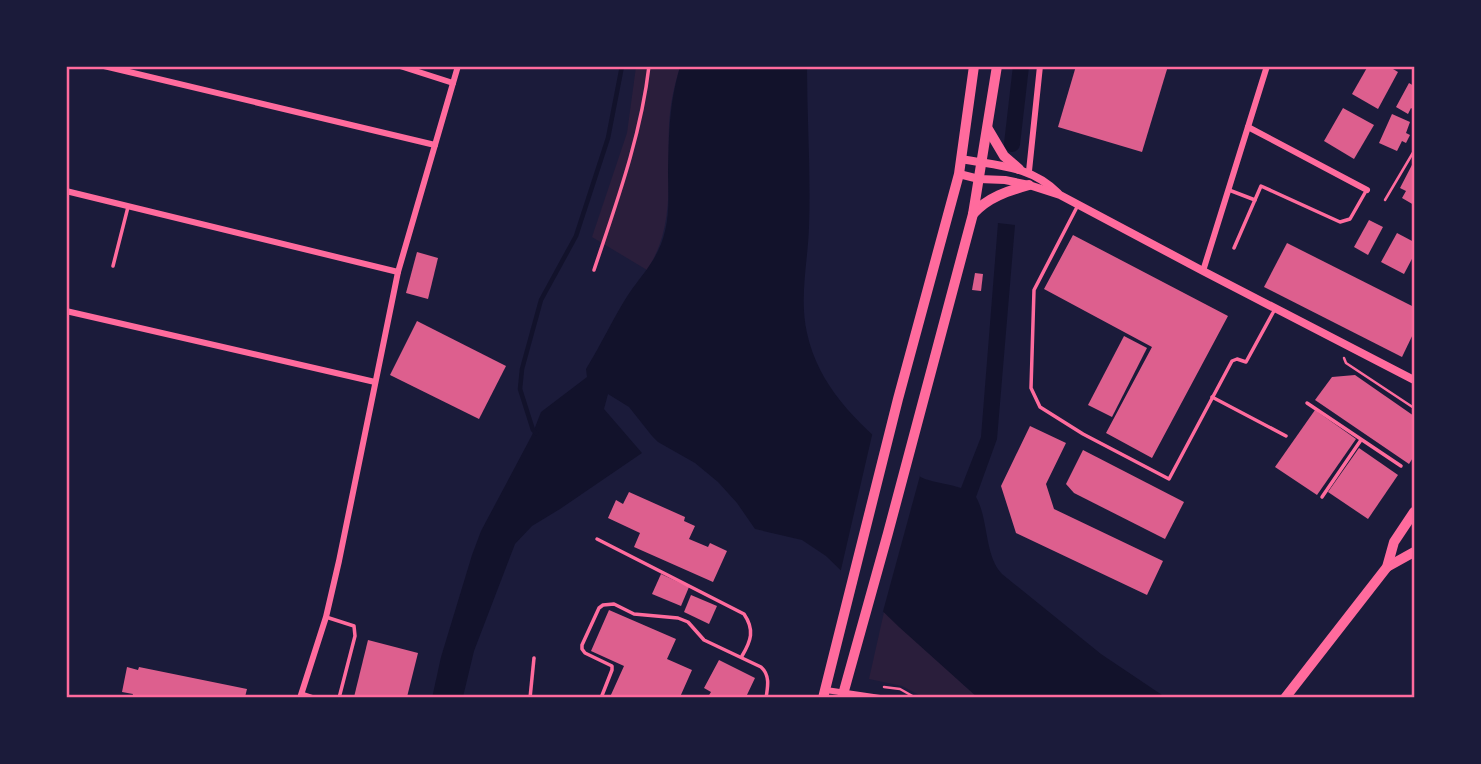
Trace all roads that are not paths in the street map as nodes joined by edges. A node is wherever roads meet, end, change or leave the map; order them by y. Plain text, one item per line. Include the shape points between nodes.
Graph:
1 (400, 66) edge
2 (458, 66) edge
3 (649, 66) edge
4 (974, 66) edge
5 (997, 66) edge
6 (1040, 66) edge
7 (1267, 66) edge
8 (108, 67) edge
9 (453, 83) junction
10 (1248, 127) junction
11 (988, 128) junction
12 (435, 145) junction
13 (961, 159) junction
14 (982, 163) junction
15 (1024, 170) junction
16 (959, 174) junction
17 (979, 178) junction
18 (1029, 185) junction
19 (1229, 190) junction
20 (1367, 190) joint
21 (66, 191) edge
22 (1060, 195) junction
23 (1255, 200) junction
24 (1078, 205) junction
25 (128, 206) junction
26 (973, 214) junction
27 (1234, 248) dead end
28 (113, 266) dead end
29 (594, 270) dead end
30 (1203, 271) junction
31 (398, 272) junction
32 (1276, 308) junction
33 (66, 312) edge
34 (1414, 380) edge
35 (375, 382) junction
36 (1212, 397) junction
37 (1307, 404) dead end
38 (1286, 436) dead end
39 (1361, 440) junction
40 (1401, 466) dead end
41 (1322, 497) dead end
42 (1415, 512) edge
43 (597, 539) dead end
44 (1415, 552) edge
45 (1387, 567) junction
46 (326, 617) junction
47 (534, 657) dead end
48 (742, 657) junction
49 (824, 694) edge
50 (300, 695) edge
51 (843, 695) edge
52 (316, 698) edge
53 (339, 698) edge
54 (530, 698) edge
55 (601, 698) edge
56 (766, 698) edge
57 (880, 698) edge
58 (1285, 698) edge

1 - 9 street
2 - 9 street
3 - 29 lane via 624,178
4 - 13 main road
5 - 11 main road
6 - 15 street
7 - 10 street
8 - 12 street
9 - 12 street
10 - 19 street
10 - 20 street
11 - 14 main road
11 - 15 main road via 1004,156
12 - 31 street
13 - 14 street
13 - 16 main road
14 - 15 street
14 - 17 main road
15 - 22 street
16 - 17 street
16 - 49 main road
17 - 18 street
17 - 26 main road
18 - 22 street
18 - 26 main road via 989,199
19 - 23 lane
19 - 30 street
20 - 23 lane via 1350,219 1339,222 1261,186
21 - 25 street
22 - 24 street
23 - 27 lane
24 - 30 street
24 - 36 lane via 1034,290 1031,388 1040,407 1169,479
25 - 28 lane
25 - 31 street
26 - 51 main road
30 - 32 street
31 - 35 street
32 - 34 street
32 - 36 lane via 1246,362 1232,360
33 - 35 street
35 - 46 street
36 - 38 lane
37 - 39 lane
39 - 40 lane
39 - 41 lane
42 - 45 main road via 1394,542
43 - 48 lane via 744,614 751,637
44 - 45 main road
45 - 58 main road
46 - 50 street
46 - 53 lane via 354,626
47 - 54 lane
48 - 55 lane via 705,640 678,618 634,614 614,604 603,605 582,645 585,653 612,666
48 - 56 lane via 767,674
49 - 51 street
50 - 52 lane
51 - 57 street

